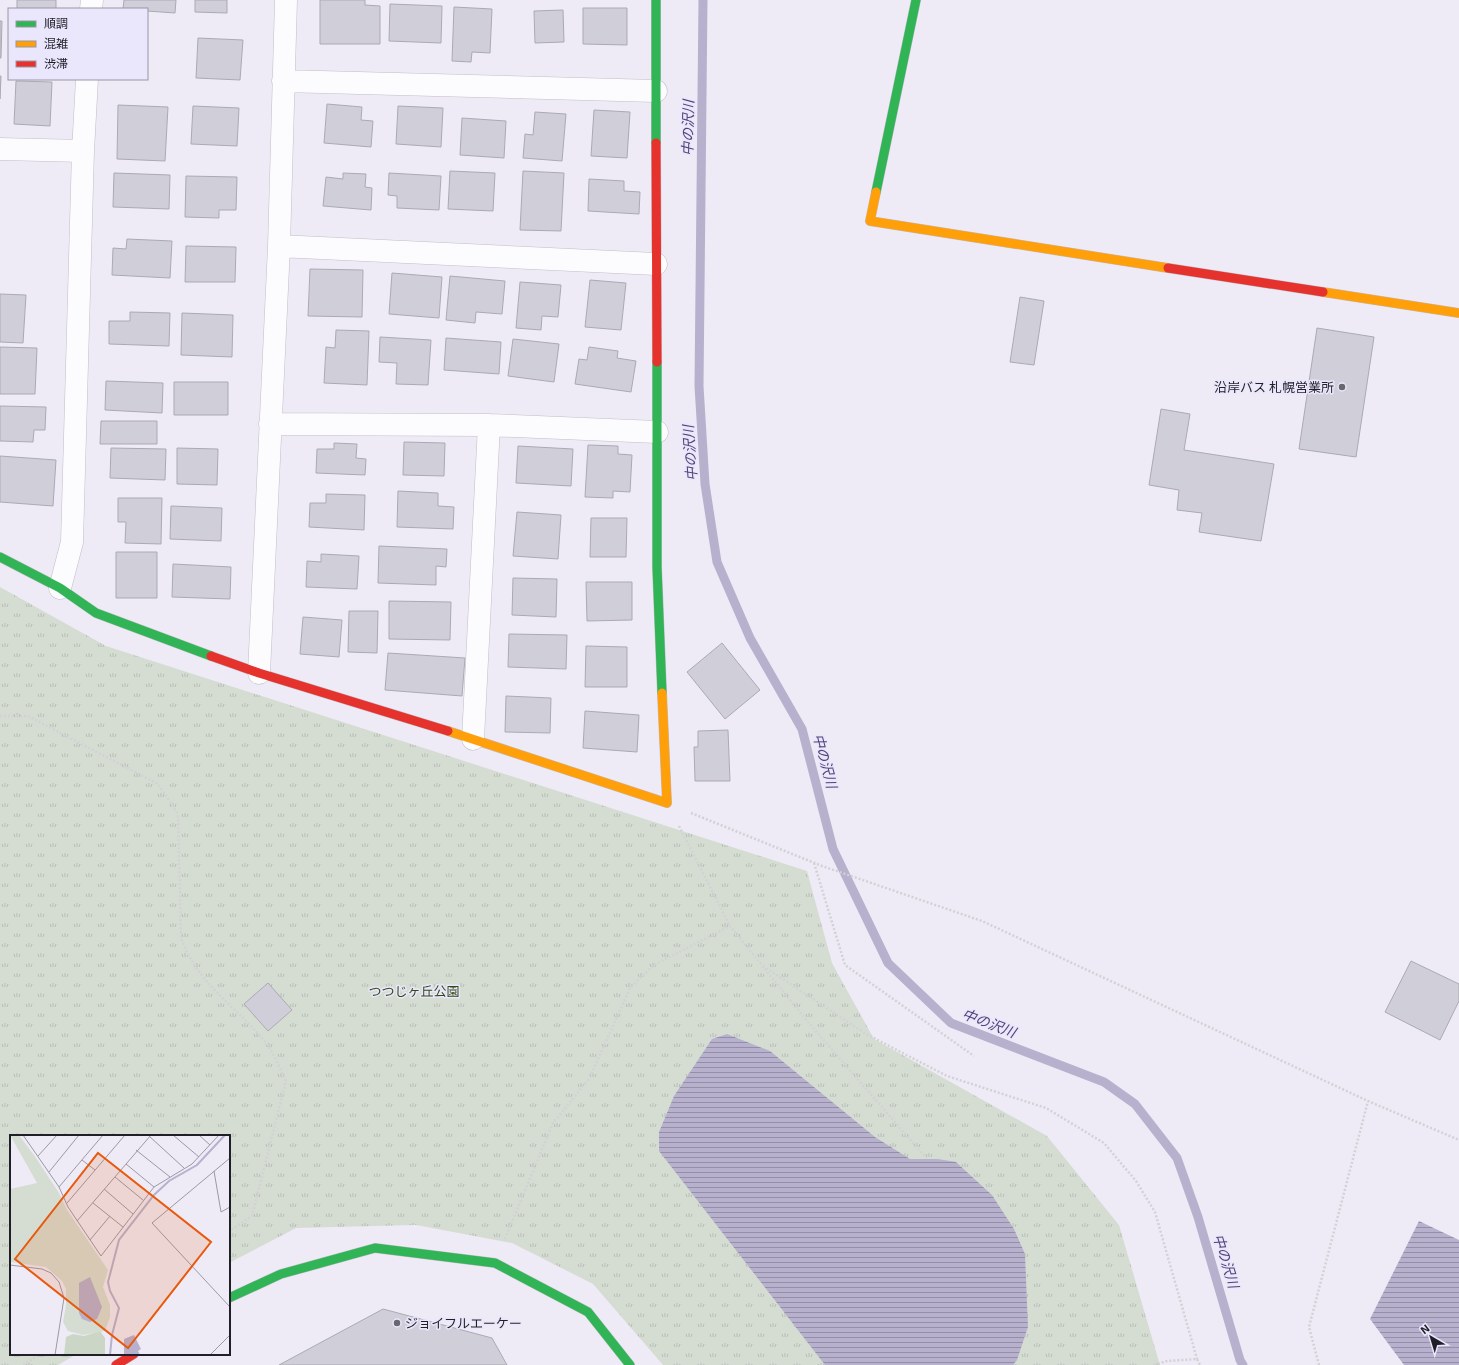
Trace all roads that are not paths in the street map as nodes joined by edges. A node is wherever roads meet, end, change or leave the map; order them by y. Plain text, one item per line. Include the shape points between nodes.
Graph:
1 (286, 0) edge
2 (656, 0) edge
3 (916, 0) edge
4 (87, 80) edge
5 (283, 81) junction
6 (656, 91) junction
7 (0, 149) edge
8 (83, 151) junction
9 (279, 246) junction
10 (656, 264) junction
11 (1459, 313) edge
12 (270, 424) junction
13 (489, 425) junction
14 (656, 432) junction
15 (0, 557) edge
16 (60, 588) junction
17 (260, 673) junction
18 (473, 739) junction
19 (230, 1298) edge
20 (132, 1355) edge
21 (116, 1365) edge
22 (630, 1365) edge

1 - 5 street
2 - 6 street
3 - 11 street via 870,221
4 - 8 street
5 - 6 street
5 - 9 street
6 - 10 street
7 - 8 street
8 - 16 street via 72,542
9 - 10 street
9 - 12 street
10 - 14 street
12 - 13 street
12 - 17 street
13 - 14 street
13 - 18 street
14 - 18 street via 657,567 667,803
15 - 16 street
16 - 17 street via 96,613
17 - 18 street
19 - 22 street via 282,1274 375,1248 494,1263 588,1312
20 - 21 street

